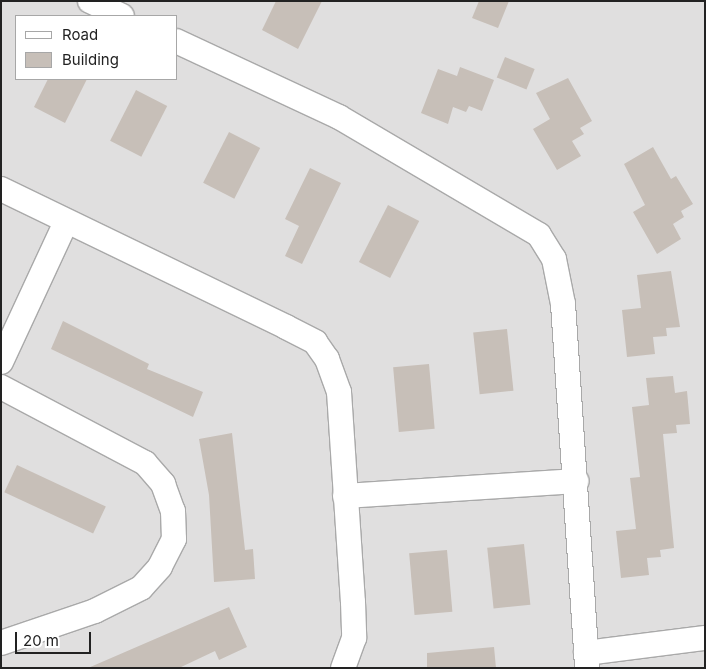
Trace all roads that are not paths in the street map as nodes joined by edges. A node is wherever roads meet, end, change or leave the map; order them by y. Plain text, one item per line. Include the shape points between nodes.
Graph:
1 (90, 1) edge
2 (120, 15) edge
3 (178, 42) edge
4 (1, 188) edge
5 (66, 222) junction
6 (1, 362) edge
7 (1, 388) edge
8 (577, 481) junction
9 (345, 496) junction
10 (705, 638) edge
11 (1, 643) edge
12 (587, 660) edge
13 (343, 668) edge

1 - 2 street
3 - 8 street via 339,117 539,235 554,259 562,304
4 - 5 street
5 - 6 street
5 - 9 street via 315,342 327,359 339,392
7 - 11 street via 145,463 163,484 173,511 174,539 160,567 141,588 95,611
8 - 9 street
8 - 12 street
9 - 13 street via 354,638
10 - 12 street

